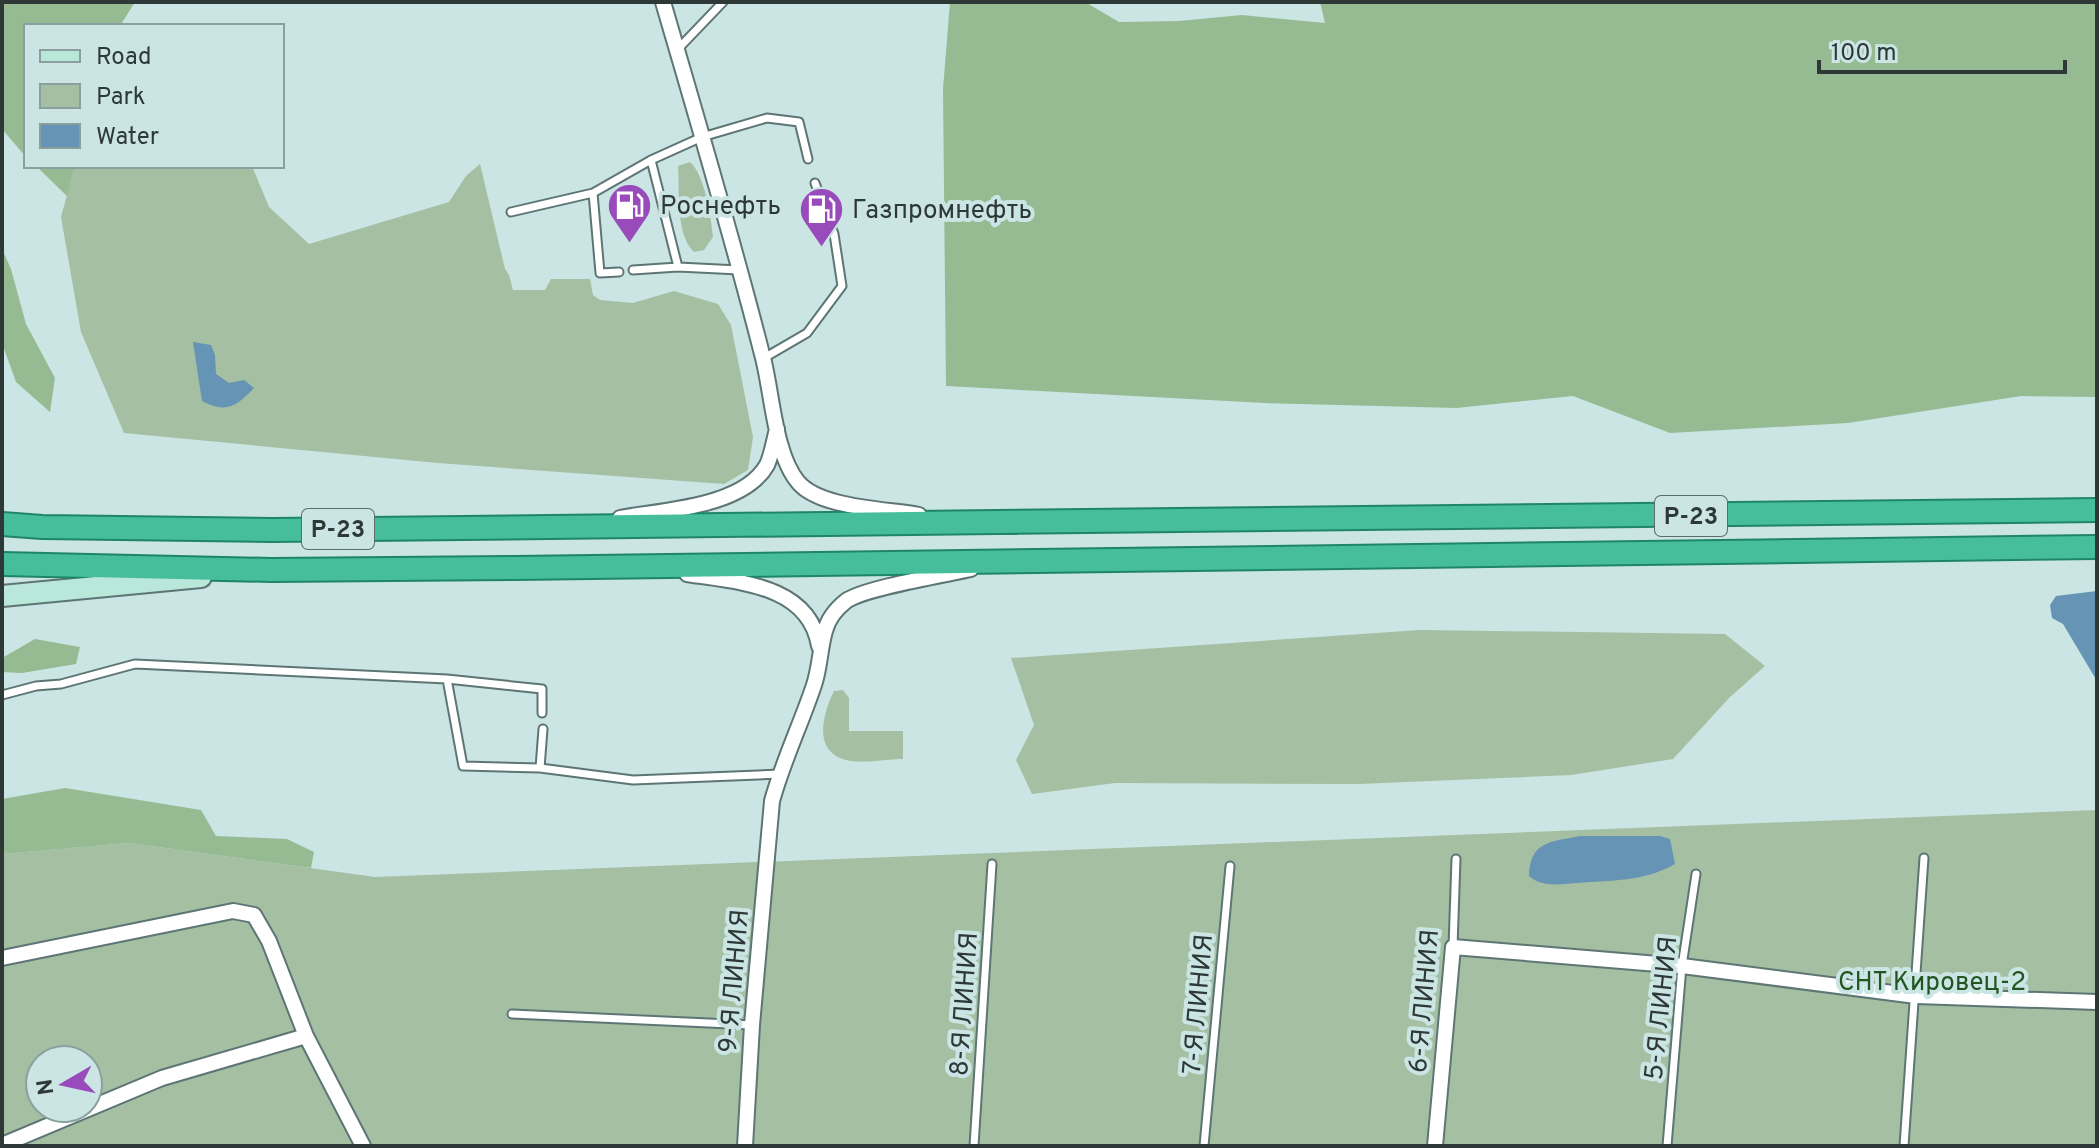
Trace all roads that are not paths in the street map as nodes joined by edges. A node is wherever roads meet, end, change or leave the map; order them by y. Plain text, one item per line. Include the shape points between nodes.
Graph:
1 (663, 2) edge
2 (723, 2) edge
3 (677, 51) junction
4 (702, 137) junction
5 (808, 159) dead end
6 (651, 160) junction
7 (815, 183) dead end
8 (593, 193) junction
9 (511, 212) dead end
10 (678, 267) junction
11 (633, 270) dead end
12 (739, 270) junction
13 (619, 272) dead end
14 (764, 358) junction
15 (777, 428) junction
16 (2097, 510) edge
17 (966, 523) junction
18 (2, 524) edge
19 (585, 525) junction
20 (2097, 547) edge
21 (1000, 562) junction
22 (2, 564) edge
23 (647, 566) junction
24 (271, 570) junction
25 (2, 596) edge
26 (821, 658) junction
27 (447, 679) junction
28 (2, 695) edge
29 (542, 713) dead end
30 (543, 729) dead end
31 (540, 768) junction
32 (780, 774) junction
33 (1924, 858) dead end
34 (1456, 859) dead end
35 (992, 864) dead end
36 (1230, 866) dead end
37 (1696, 874) dead end
38 (1453, 947) junction
39 (2, 958) edge
40 (1682, 966) junction
41 (1916, 996) junction
42 (2097, 1002) edge
43 (512, 1014) dead end
44 (752, 1025) junction
45 (306, 1036) junction
46 (2, 1145) edge
47 (363, 1146) edge
48 (745, 1146) edge
49 (974, 1146) edge
50 (1204, 1146) edge
51 (1435, 1146) edge
52 (1667, 1146) edge
53 (1904, 1146) edge

1 - 3 street
2 - 3 lane
3 - 4 street
4 - 5 lane via 767,118 799,122
4 - 6 lane
4 - 12 street
6 - 8 lane
6 - 10 lane
7 - 14 lane via 834,234 842,286 807,333
8 - 9 lane
8 - 13 lane via 600,273
10 - 11 lane
10 - 12 lane
12 - 14 street
14 - 15 street
15 - 17 street via 793,475 814,495
15 - 19 street via 768,463 736,493
16 - 17 highway, Р-23
17 - 19 highway, Р-23
18 - 19 highway, Р-23 via 272,530
20 - 21 highway, Р-23
21 - 23 highway, Р-23
21 - 26 street, 9-Я ЛИНИЯ via 849,599 825,629
22 - 24 highway, Р-23
23 - 24 highway, Р-23
23 - 26 street via 759,586 785,597 816,631
24 - 25 main road, Р-23
26 - 32 street, 9-Я ЛИНИЯ
27 - 28 lane via 135,664
27 - 29 lane via 542,689
27 - 31 lane via 463,766
30 - 31 lane
31 - 32 lane via 633,780
32 - 44 street, 9-Я ЛИНИЯ via 772,801
33 - 41 lane
34 - 38 lane, 6-Я ЛИНИЯ
35 - 49 lane, 8-Я ЛИНИЯ
36 - 50 lane, 7-Я ЛИНИЯ
37 - 40 lane, 5-Я ЛИНИЯ
38 - 40 street
38 - 51 street, 6-Я ЛИНИЯ
39 - 45 street via 233,911 254,915
40 - 41 street
40 - 52 lane, 5-Я ЛИНИЯ
41 - 42 street
41 - 53 lane
43 - 44 lane
44 - 48 street, 9-Я ЛИНИЯ
45 - 46 street via 162,1078
45 - 47 street

